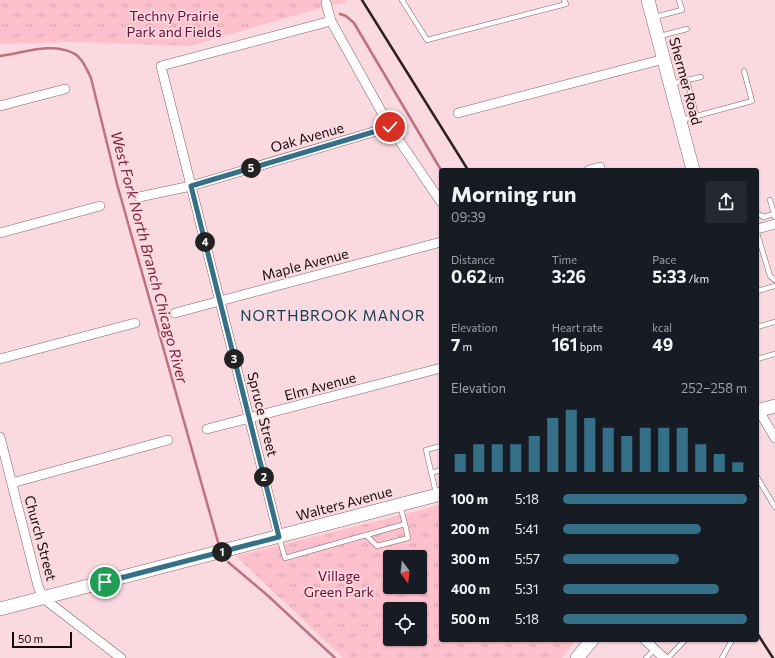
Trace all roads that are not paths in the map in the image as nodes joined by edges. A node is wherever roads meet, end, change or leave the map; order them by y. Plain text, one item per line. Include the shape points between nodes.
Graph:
1 (402, 0) edge
2 (564, 0) edge
3 (648, 0) edge
4 (679, 0) edge
5 (326, 1) edge
6 (653, 17) junction
7 (331, 21) junction
8 (687, 29) dead end
9 (658, 36) junction
10 (664, 59) junction
11 (744, 71) dead end
12 (701, 77) dead end
13 (687, 80) junction
14 (671, 85) junction
15 (65, 90) dead end
16 (0, 106) edge
17 (458, 114) dead end
18 (696, 116) junction
19 (680, 120) junction
20 (390, 127) junction
21 (692, 168) edge
22 (191, 186) junction
23 (139, 197) dead end
24 (439, 199) edge
25 (770, 200) dead end
26 (100, 206) dead end
27 (759, 215) edge
28 (775, 216) edge
29 (775, 224) edge
30 (759, 228) edge
31 (0, 233) edge
32 (759, 240) edge
33 (439, 243) edge
34 (775, 280) edge
35 (775, 286) edge
36 (759, 290) edge
37 (220, 301) junction
38 (175, 313) dead end
39 (135, 322) dead end
40 (775, 322) edge
41 (759, 326) edge
42 (775, 354) edge
43 (759, 358) edge
44 (0, 359) edge
45 (439, 369) edge
46 (775, 406) edge
47 (759, 411) edge
48 (759, 413) edge
49 (250, 419) junction
50 (207, 430) dead end
51 (0, 437) edge
52 (775, 438) edge
53 (168, 440) dead end
54 (439, 447) edge
55 (439, 471) edge
56 (431, 473) junction
57 (759, 480) edge
58 (12, 483) junction
59 (439, 495) edge
60 (400, 505) junction
61 (775, 507) edge
62 (405, 524) junction
63 (366, 535) junction
64 (279, 537) junction
65 (43, 598) junction
66 (0, 609) edge
67 (590, 642) edge
68 (647, 642) edge
69 (683, 642) edge
70 (731, 642) edge
71 (655, 649) junction
72 (121, 658) edge
73 (577, 658) edge
74 (646, 658) edge
75 (664, 658) edge
76 (668, 658) edge
77 (723, 658) edge

1 - 2 lane via 427,40 566,4
3 - 6 street, Shermer Road
4 - 6 lane via 682,10
5 - 7 street
6 - 9 street, Shermer Road
7 - 20 street
7 - 22 street, Spruce Street via 161,66
8 - 9 lane
9 - 10 street, Shermer Road
10 - 14 street, Shermer Road
10 - 17 street
11 - 18 lane via 752,101
12 - 13 lane
13 - 14 lane
13 - 18 lane
14 - 19 street, Shermer Road
15 - 16 street
18 - 19 lane
19 - 21 street, Shermer Road
20 - 22 street, Oak Avenue
20 - 24 street
22 - 23 street, Oak Avenue
22 - 37 street, Spruce Street
25 - 28 lane
26 - 31 street
27 - 28 lane via 763,218
29 - 30 street
32 - 34 lane via 770,276
33 - 37 street, Maple Avenue
35 - 36 lane
37 - 38 street, Maple Avenue
37 - 49 street, Spruce Street
39 - 44 street
40 - 41 lane
42 - 43 lane
45 - 49 street, Elm Avenue
46 - 47 street
48 - 52 street
49 - 50 street, Elm Avenue
49 - 64 street, Spruce Street
51 - 58 street, Church Street
53 - 58 street
54 - 56 lane via 426,450
55 - 56 lane
56 - 59 lane
57 - 61 lane
58 - 65 street, Church Street
59 - 60 street, Walters Avenue
60 - 62 lane
60 - 64 street, Walters Avenue
62 - 63 lane
62 - 63 lane via 408,538 377,546
63 - 64 lane via 285,558
64 - 65 street, Walters Avenue
65 - 66 street, Walters Avenue
65 - 72 street, Church Street
67 - 73 street
68 - 71 street
69 - 76 lane
70 - 77 lane
71 - 74 lane
71 - 75 street

